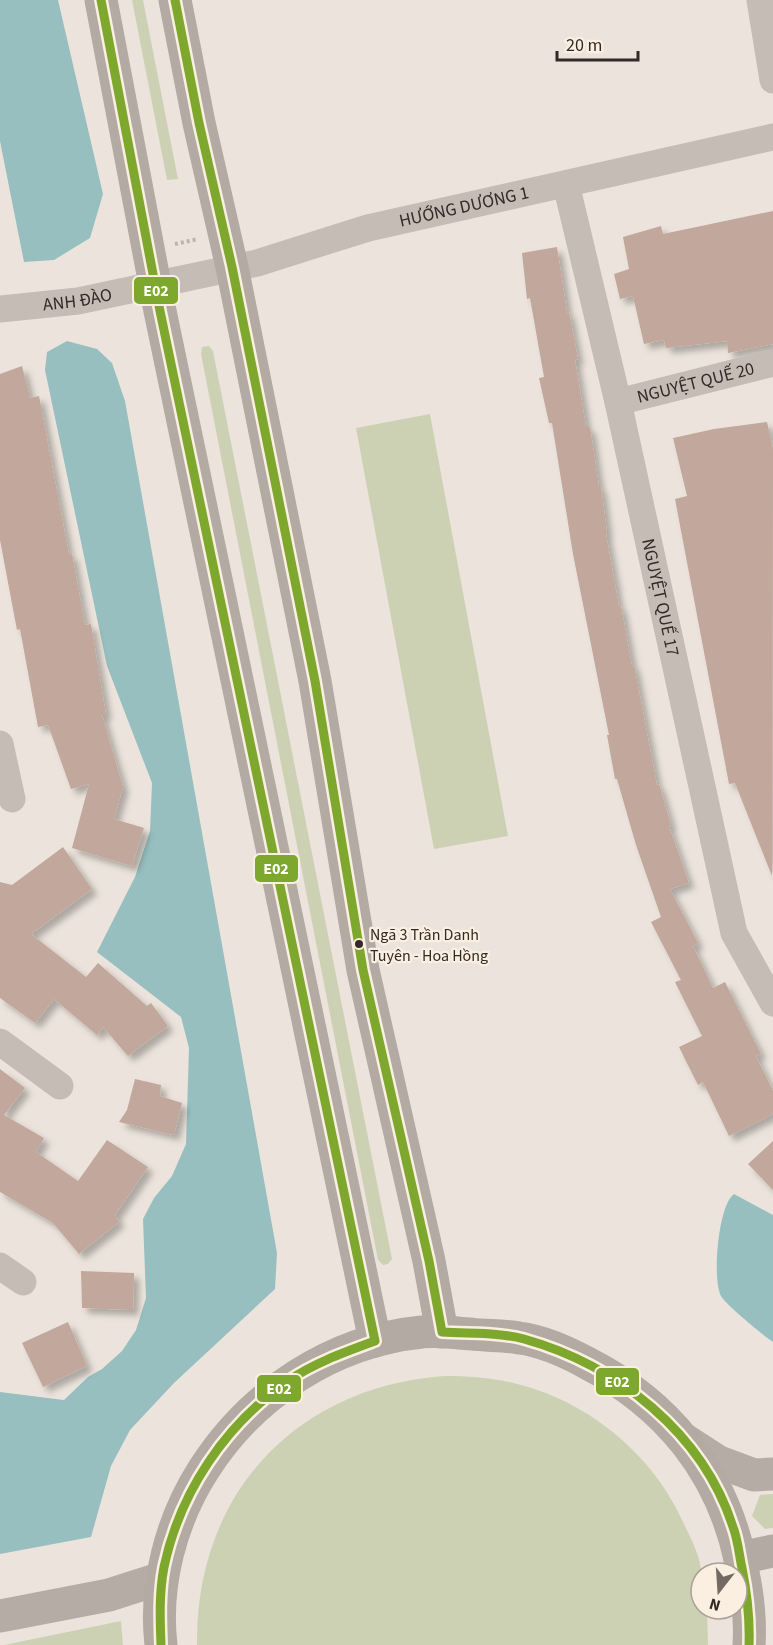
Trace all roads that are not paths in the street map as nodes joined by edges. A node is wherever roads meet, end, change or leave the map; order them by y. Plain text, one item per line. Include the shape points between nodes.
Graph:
1 (101, 0) edge
2 (175, 0) edge
3 (760, 0) edge
4 (773, 80) edge
5 (773, 137) edge
6 (566, 184) junction
7 (232, 267) junction
8 (155, 284) junction
9 (0, 309) edge
10 (773, 363) edge
11 (618, 402) junction
12 (0, 744) edge
13 (0, 790) edge
14 (773, 1003) edge
15 (0, 1042) edge
16 (60, 1086) dead end
17 (0, 1266) edge
18 (22, 1282) dead end
19 (442, 1332) junction
20 (375, 1341) junction
21 (685, 1440) junction
22 (773, 1474) edge
23 (773, 1551) edge
24 (740, 1558) junction
25 (162, 1578) junction
26 (761, 1595) edge
27 (0, 1616) edge
28 (161, 1645) edge
29 (748, 1645) edge

1 - 8 main road
2 - 7 main road
3 - 4 street
5 - 6 street, HƯỚNG DƯƠNG 1
6 - 7 street, HƯỚNG DƯƠNG 1 via 368,228 257,263
6 - 11 street, NGUYỆT QUẾ 17
7 - 8 street, HƯỚNG DƯƠNG 1
7 - 19 main road via 315,681 363,970
8 - 9 street, ANH ĐÀO via 78,301
8 - 20 main road
10 - 11 street, NGUYỆT QUẾ 20
11 - 14 street, NGUYỆT QUẾ 17 via 734,933
12 - 13 street via 12,799
15 - 16 street
17 - 18 street
19 - 20 main road
19 - 21 main road via 521,1338 568,1353 619,1381 651,1405
20 - 25 main road via 330,1357 288,1381 250,1411 218,1447 192,1487 174,1531
21 - 22 main road via 728,1465 754,1475
21 - 24 main road via 712,1481 733,1527
23 - 24 main road
24 - 26 main road
25 - 27 main road via 109,1595
25 - 28 main road
26 - 29 main road via 750,1622

